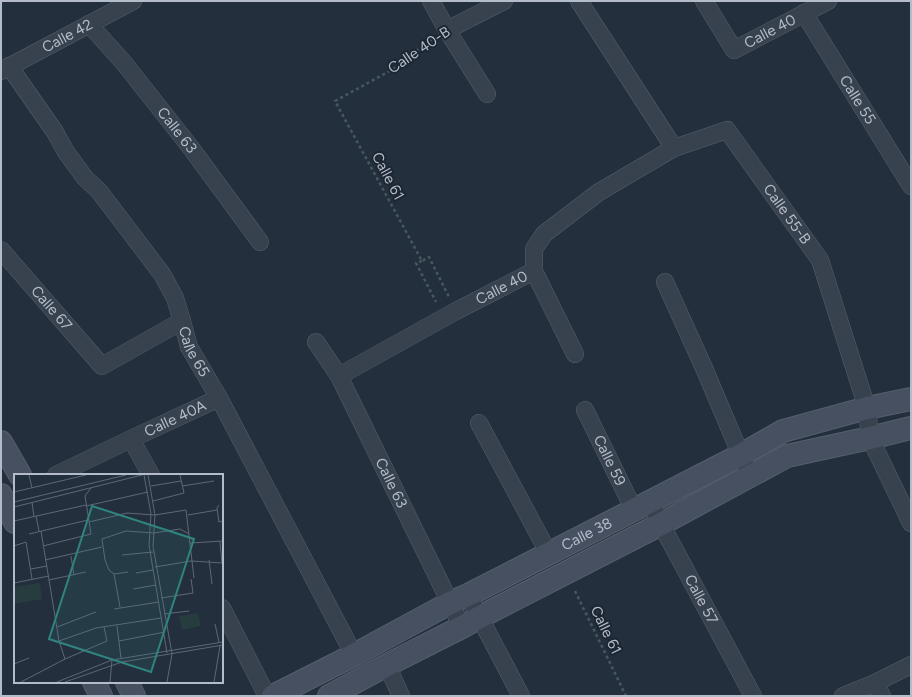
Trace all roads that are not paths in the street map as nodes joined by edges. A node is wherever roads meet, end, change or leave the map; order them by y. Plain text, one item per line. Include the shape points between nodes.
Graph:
1 (133, 1) edge
2 (431, 1) edge
3 (504, 1) edge
4 (579, 1) edge
5 (704, 1) edge
6 (817, 5) edge
7 (89, 24) junction
8 (447, 30) junction
9 (5, 68) edge
10 (487, 94) dead end
11 (674, 148) junction
12 (911, 186) edge
13 (260, 242) dead end
14 (1, 250) edge
15 (534, 271) junction
16 (665, 282) dead end
17 (182, 322) junction
18 (316, 342) dead end
19 (575, 354) dead end
20 (339, 376) junction
21 (220, 398) junction
22 (911, 399) edge
23 (867, 408) junction
24 (585, 410) dead end
25 (479, 423) dead end
26 (911, 428) edge
27 (870, 438) junction
28 (131, 439) junction
29 (1, 442) edge
30 (741, 455) junction
31 (19, 474) edge
32 (58, 474) edge
33 (150, 474) edge
34 (749, 477) junction
35 (1, 495) edge
36 (642, 506) junction
37 (14, 520) edge
38 (911, 522) edge
39 (661, 524) junction
40 (548, 554) junction
41 (459, 599) junction
42 (223, 610) edge
43 (471, 622) junction
44 (354, 655) junction
45 (387, 665) junction
46 (911, 665) edge
47 (94, 683) edge
48 (128, 683) edge
49 (879, 689) edge
50 (101, 696) edge
51 (134, 696) edge
52 (267, 696) edge
53 (273, 696) edge
54 (329, 696) edge
55 (401, 696) edge
56 (521, 696) edge
57 (753, 696) edge
58 (843, 696) edge

1 - 7 street, Calle 42
2 - 8 street
3 - 8 street, Calle 40-B
4 - 11 street
5 - 6 street, Calle 40 via 734,50
6 - 12 street, Calle 55
7 - 9 street, Calle 42
7 - 13 street, Calle 63 via 124,63 191,148
8 - 10 street
9 - 17 street, Calle 65 via 55,132 85,178 99,191 162,274 175,298
11 - 15 street, Calle 40 via 600,192 544,234 534,249
11 - 23 street, Calle 55-B via 727,130 820,260
14 - 17 street, Calle 67 via 102,366
15 - 19 street
15 - 20 street, Calle 40
16 - 30 street
17 - 21 street, Calle 65 via 189,347
18 - 20 street, Calle 63
20 - 41 street, Calle 63
21 - 28 street, Calle 40A
21 - 44 street, Calle 65
22 - 23 street, Calle 38
23 - 27 street, Calle 55-B
23 - 30 street, Calle 38 via 783,431
24 - 36 street, Calle 59
25 - 40 street
26 - 27 street, Calle 38
27 - 34 street, Calle 38 via 787,456
27 - 38 street, Calle 55-B
28 - 32 street, Calle 40A
28 - 33 street
29 - 31 street
30 - 34 street
30 - 36 street, Calle 38
34 - 39 street, Calle 38
35 - 37 street
36 - 39 street, Calle 57
36 - 40 street, Calle 38
39 - 43 street, Calle 38
39 - 57 street, Calle 57
40 - 41 street, Calle 38
41 - 43 street, Calle 63
41 - 44 street, Calle 38
42 - 52 street
43 - 45 street, Calle 38
43 - 56 street, Calle 63
44 - 53 street, Calle 38
45 - 54 street, Calle 38
45 - 55 street
46 - 49 street
47 - 50 street
48 - 51 street
49 - 58 street

